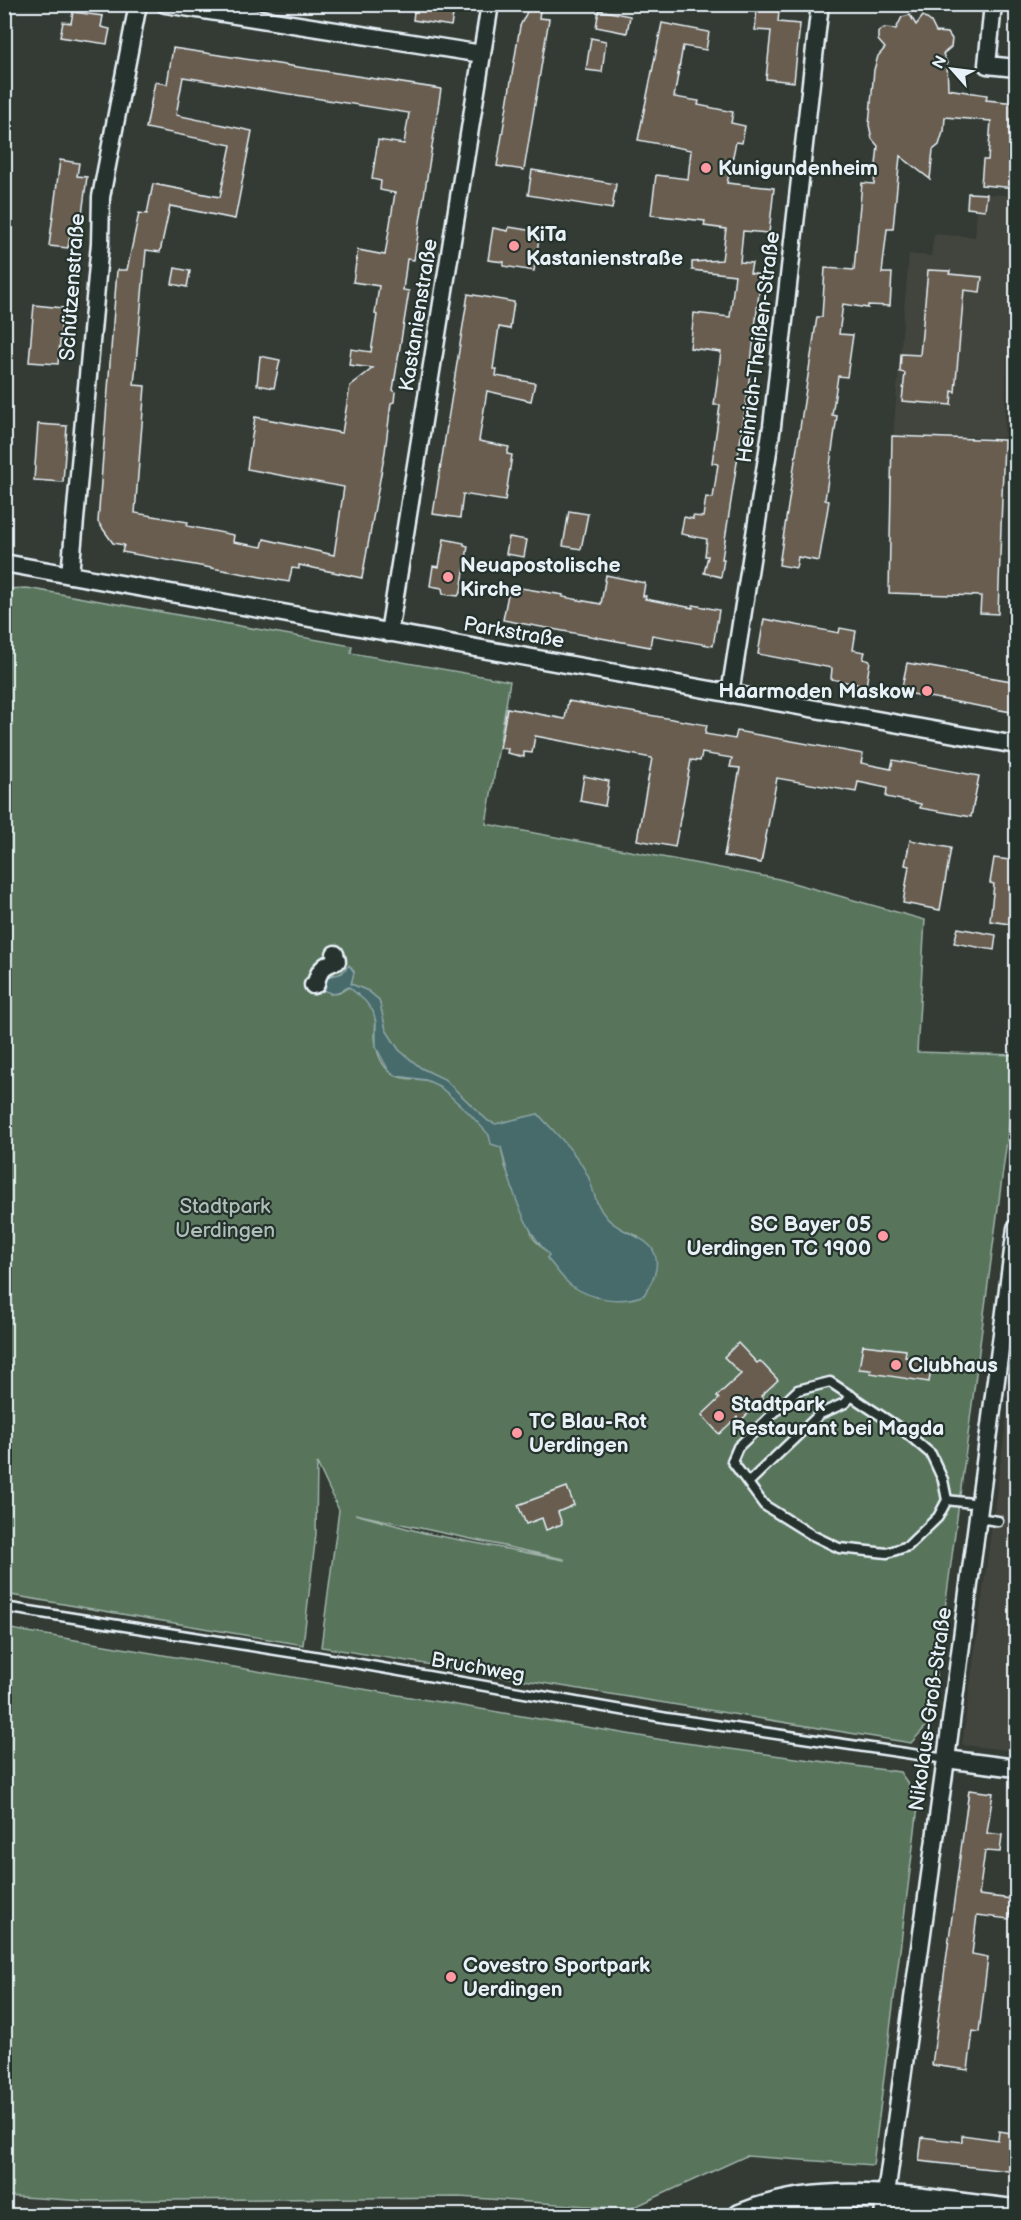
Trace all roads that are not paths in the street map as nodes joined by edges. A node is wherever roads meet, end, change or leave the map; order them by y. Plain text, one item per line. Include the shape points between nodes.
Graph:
1 (138, 4) edge
2 (165, 4) edge
3 (490, 4) edge
4 (820, 4) edge
5 (993, 4) edge
6 (482, 54) junction
7 (1017, 68) edge
8 (4, 563) edge
9 (70, 575) junction
10 (389, 633) junction
11 (730, 694) junction
12 (1017, 746) edge
13 (335, 954) dead end
14 (313, 985) dead end
15 (1016, 1232) edge
16 (1010, 1321) edge
17 (852, 1396) junction
18 (748, 1483) junction
19 (947, 1500) junction
20 (979, 1511) junction
21 (998, 1521) dead end
22 (4, 1607) edge
23 (946, 1759) junction
24 (1017, 1768) edge
25 (885, 2206) edge
26 (1017, 2211) edge
27 (740, 2216) edge

1 - 9 street, Schützenstraße via 101,196
2 - 6 street
3 - 6 street, Kastanienstraße
4 - 11 street, Heinrich-Theißen-Straße via 772,426
5 - 7 street via 987,65
6 - 10 street, Kastanienstraße
8 - 9 street, Parkstraße
9 - 10 street, Parkstraße
10 - 11 street, Parkstraße
11 - 12 street, Parkstraße
13 - 14 street via 337,961 323,968
15 - 16 street, Nikolaus-Groß-Straße
16 - 20 street, Nikolaus-Groß-Straße
17 - 18 lane via 820,1414
17 - 18 lane via 831,1382 798,1390 738,1447 732,1461
17 - 19 lane via 931,1454
18 - 19 lane via 764,1505 812,1535 839,1548 887,1553 908,1546 922,1534
19 - 20 lane
20 - 21 lane
20 - 23 street, Nikolaus-Groß-Straße
22 - 23 lane, Bruchweg via 667,1718
23 - 24 street
23 - 25 street, Nikolaus-Groß-Straße
25 - 26 street
25 - 27 street via 813,2196 765,2205

